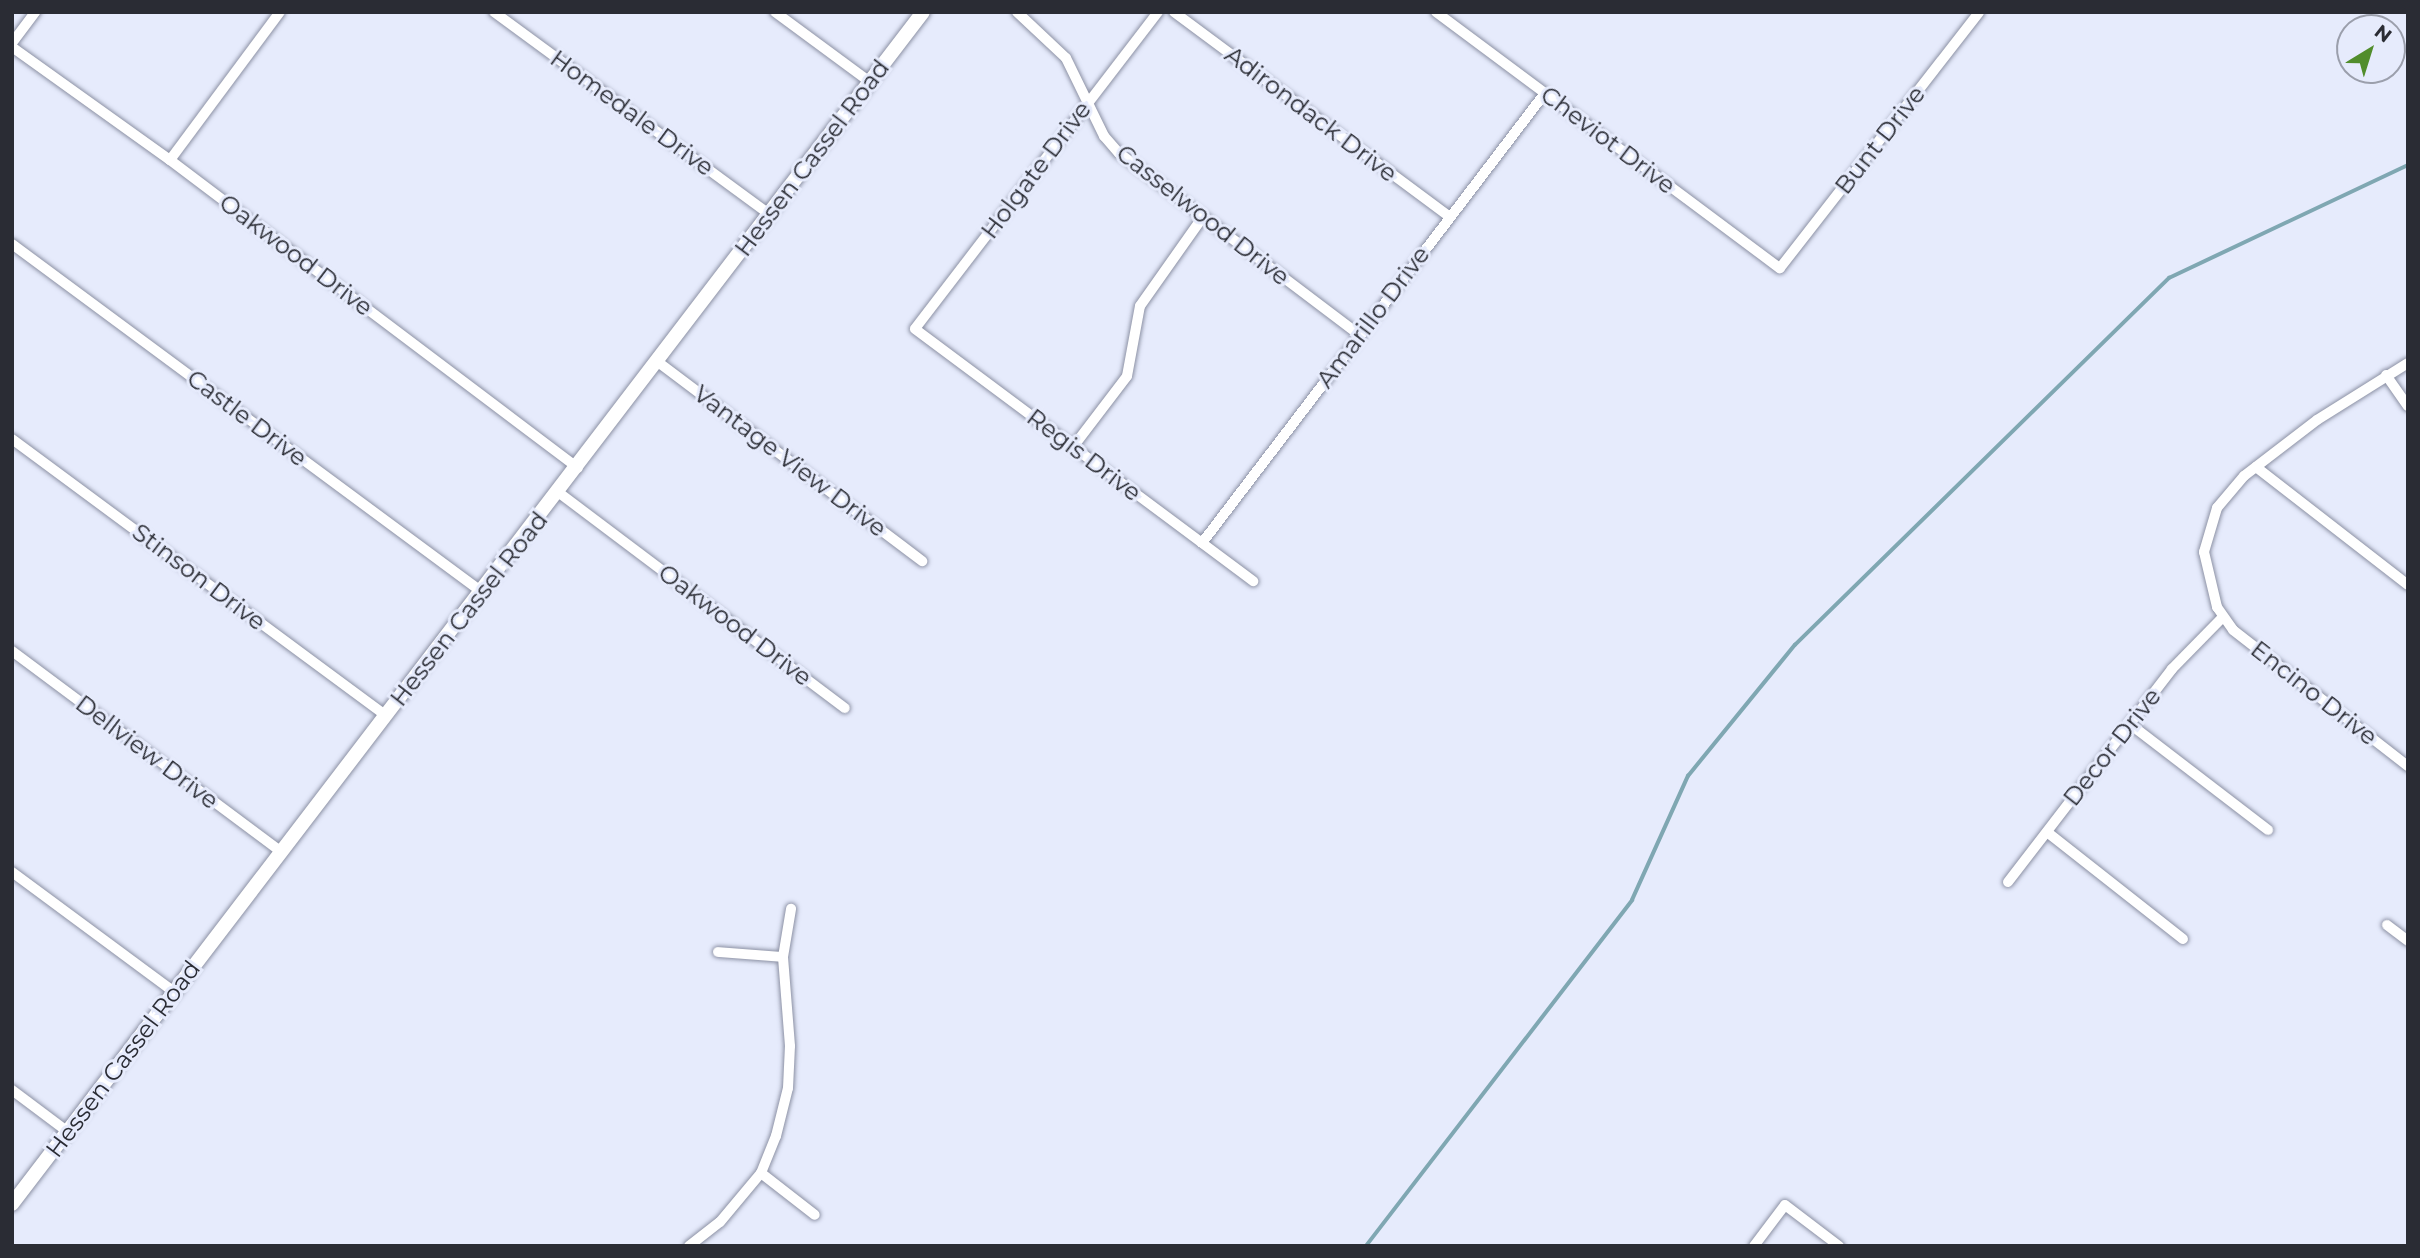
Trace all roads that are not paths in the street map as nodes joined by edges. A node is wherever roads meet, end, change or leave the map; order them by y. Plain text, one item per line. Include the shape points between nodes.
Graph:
1 (35, 12) edge
2 (280, 12) edge
3 (494, 12) edge
4 (775, 12) edge
5 (923, 12) edge
6 (1017, 12) edge
7 (1158, 12) edge
8 (1174, 12) edge
9 (1436, 12) edge
10 (1979, 12) edge
11 (12, 45) edge
12 (870, 82) junction
13 (1545, 93) junction
14 (1086, 103) junction
15 (170, 160) junction
16 (770, 215) junction
17 (1449, 216) junction
18 (1202, 218) junction
19 (12, 244) edge
20 (1780, 268) joint
21 (915, 329) joint
22 (1360, 335) junction
23 (658, 362) junction
24 (2408, 363) edge
25 (2386, 375) junction
26 (2408, 406) edge
27 (12, 439) edge
28 (1073, 447) junction
29 (2256, 467) junction
30 (578, 468) junction
31 (558, 492) junction
32 (1202, 543) junction
33 (922, 561) dead end
34 (1253, 581) dead end
35 (2408, 586) edge
36 (482, 592) junction
37 (2222, 617) junction
38 (12, 651) edge
39 (845, 708) dead end
40 (386, 716) junction
41 (2130, 724) junction
42 (2408, 766) edge
43 (2268, 830) dead end
44 (2047, 832) junction
45 (282, 852) junction
46 (12, 872) edge
47 (2008, 882) dead end
48 (791, 909) dead end
49 (2387, 925) dead end
50 (2183, 939) dead end
51 (2408, 941) edge
52 (718, 952) dead end
53 (783, 957) junction
54 (174, 992) junction
55 (12, 1090) edge
56 (68, 1132) junction
57 (761, 1173) junction
58 (12, 1204) edge
59 (815, 1215) dead end
60 (689, 1246) edge
61 (1754, 1246) edge
62 (1839, 1246) edge

1 - 11 street
2 - 15 street
3 - 16 street, Homedale Drive
4 - 12 street
5 - 12 main road, Hessen Cassel Road
6 - 14 street, Casselwood Drive via 1066,58
7 - 14 street, Holgate Drive
8 - 17 street, Adirondack Drive
9 - 13 street, Cheviot Drive
10 - 20 street, Bunt Drive
11 - 15 street, Oakwood Drive
12 - 16 main road, Hessen Cassel Road
13 - 17 street, Amarillo Drive
13 - 20 street, Cheviot Drive
14 - 18 street, Casselwood Drive via 1119,153
14 - 21 street, Holgate Drive
15 - 30 street, Oakwood Drive
16 - 23 main road, Hessen Cassel Road
17 - 22 street, Amarillo Drive
18 - 22 street, Casselwood Drive
18 - 28 street via 1140,306 1127,376
19 - 36 street, Castle Drive
21 - 28 street, Regis Drive
22 - 32 street, Amarillo Drive
23 - 30 main road, Hessen Cassel Road
23 - 33 street, Vantage View Drive
24 - 25 street
25 - 26 street
25 - 29 street
27 - 40 street, Stinson Drive
28 - 32 street, Regis Drive
29 - 35 street
29 - 37 street via 2222,499 2204,543 2205,571
30 - 31 main road, Hessen Cassel Road
31 - 36 main road, Hessen Cassel Road
31 - 39 street, Oakwood Drive
32 - 34 street, Regis Drive
36 - 40 main road, Hessen Cassel Road
37 - 41 street, Decor Drive via 2193,645
37 - 42 street, Encino Drive
38 - 45 street, Dellview Drive
40 - 45 main road, Hessen Cassel Road
41 - 43 street
41 - 44 street, Decor Drive
44 - 47 street, Decor Drive
44 - 50 street
45 - 54 main road, Hessen Cassel Road
46 - 54 street
48 - 53 street
49 - 51 street
52 - 53 street
53 - 57 street via 790,1046 788,1088
54 - 56 main road, Hessen Cassel Road
55 - 56 street
56 - 58 main road, Hessen Cassel Road
57 - 59 street
57 - 60 street via 720,1222
61 - 62 street via 1785,1205

